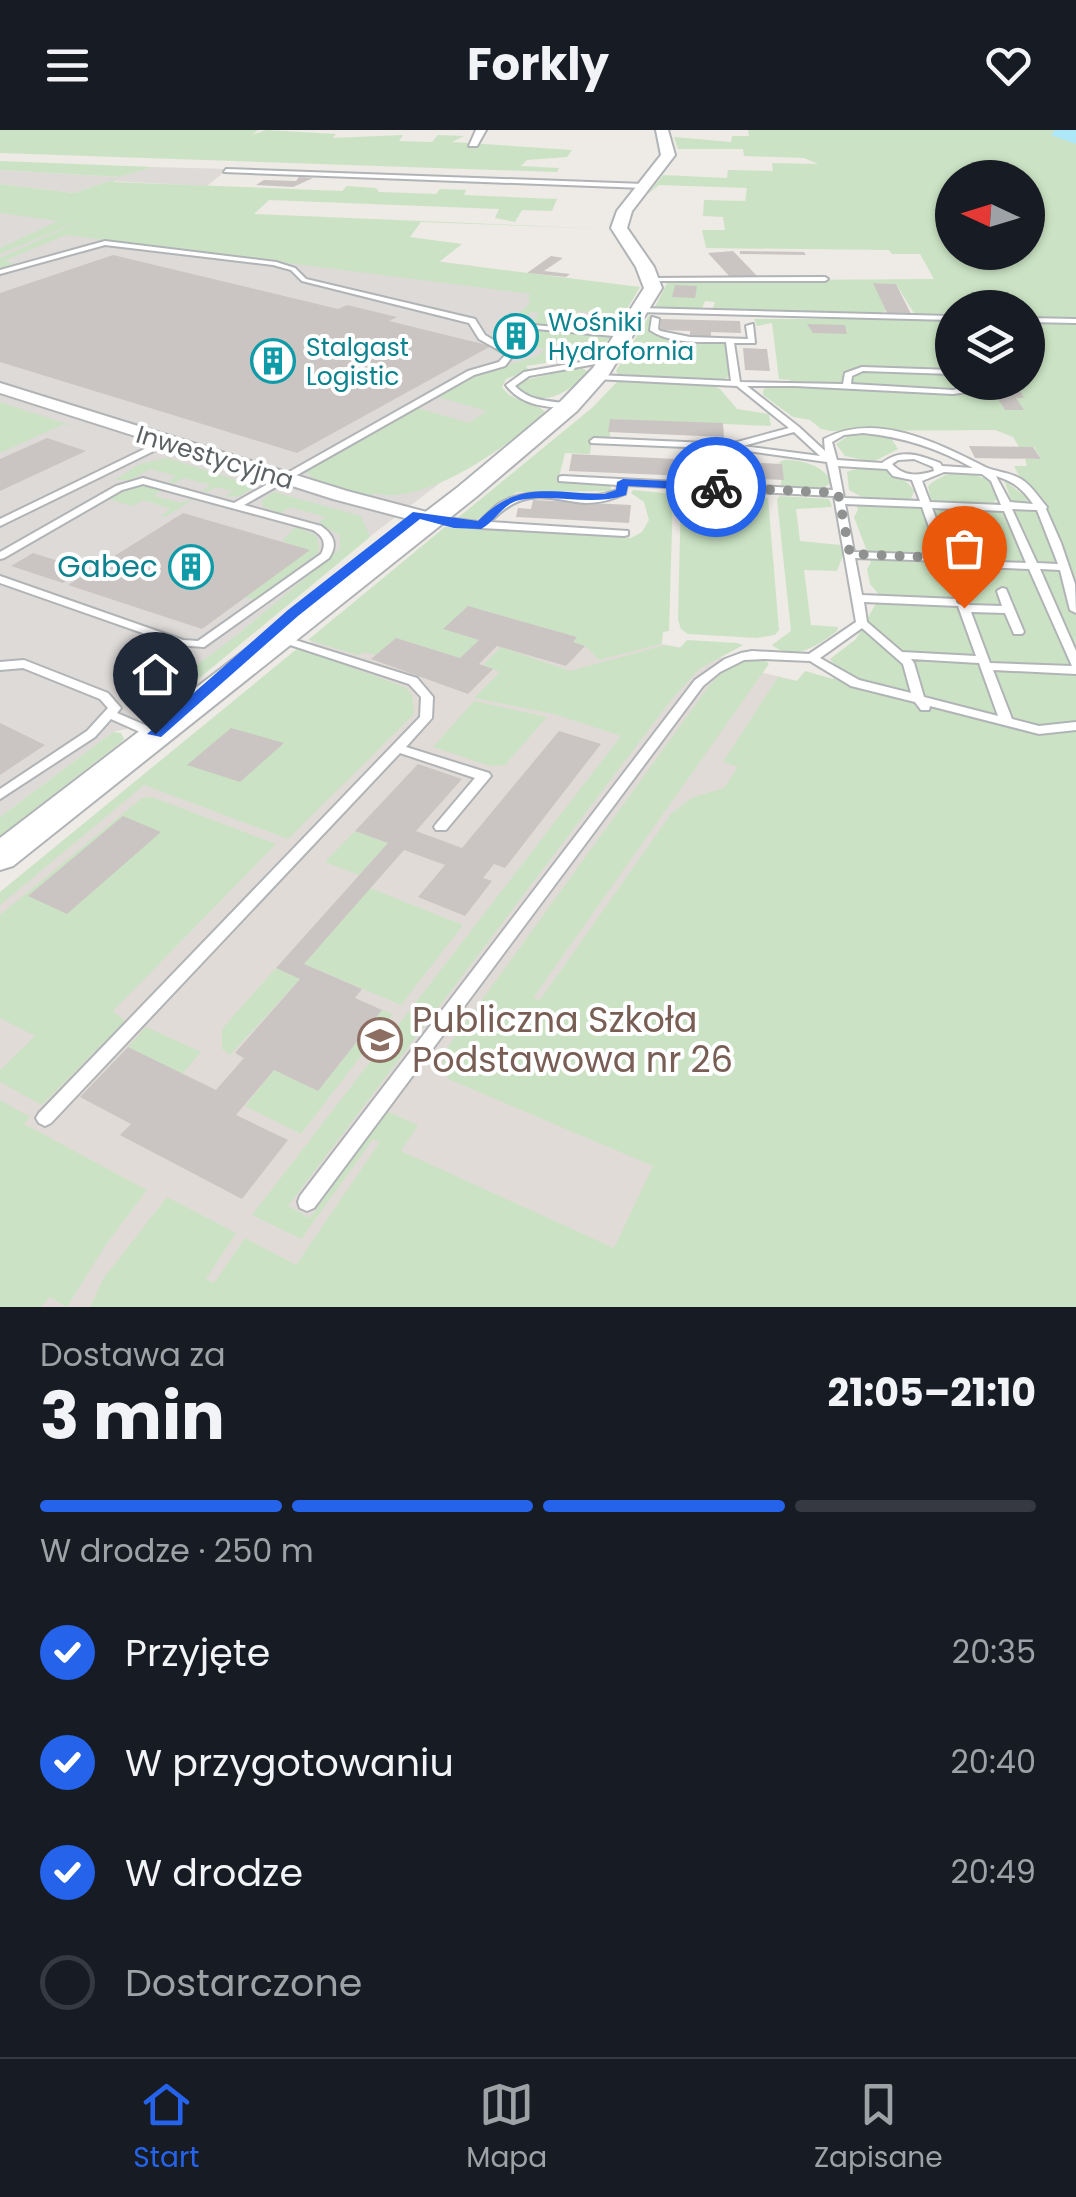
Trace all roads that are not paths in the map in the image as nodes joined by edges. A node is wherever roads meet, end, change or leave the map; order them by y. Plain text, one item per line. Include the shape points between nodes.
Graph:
1 (481, 130) edge
2 (662, 130) edge
3 (473, 144) dead end
4 (226, 171) dead end
5 (644, 186) junction
6 (0, 272) edge
7 (825, 279) dead end
8 (652, 280) junction
9 (535, 313) dead end
10 (648, 315) junction
11 (935, 318) edge
12 (1045, 320) edge
13 (580, 321) dead end
14 (1076, 321) edge
15 (750, 326) dead end
16 (573, 330) junction
17 (624, 336) junction
18 (730, 340) junction
19 (604, 368) junction
20 (935, 371) edge
21 (737, 384) junction
22 (847, 384) junction
23 (0, 388) edge
24 (935, 392) edge
25 (569, 406) junction
26 (796, 428) junction
27 (908, 437) junction
28 (594, 441) dead end
29 (165, 442) junction
30 (730, 446) junction
31 (909, 456) junction
32 (831, 462) junction
33 (887, 466) junction
34 (939, 468) junction
35 (986, 470) junction
36 (282, 478) junction
37 (916, 478) junction
38 (87, 480) junction
39 (562, 480) dead end
40 (623, 482) junction
41 (113, 491) junction
42 (839, 497) junction
43 (926, 504) junction
44 (237, 506) junction
45 (1007, 507) junction
46 (1042, 507) junction
47 (424, 517) junction
48 (0, 523) edge
49 (481, 525) junction
50 (624, 533) dead end
51 (850, 554) junction
52 (0, 556) edge
53 (946, 560) junction
54 (1033, 566) junction
55 (1064, 568) junction
56 (0, 579) edge
57 (1002, 591) dead end
58 (858, 598) junction
59 (963, 605) junction
60 (1010, 610) junction
61 (1076, 610) edge
62 (862, 623) junction
63 (1018, 632) dead end
64 (273, 637) junction
65 (900, 655) junction
66 (812, 658) junction
67 (984, 663) junction
68 (0, 666) edge
69 (1076, 667) edge
70 (922, 703) junction
71 (112, 715) junction
72 (1007, 724) junction
73 (1076, 726) edge
74 (164, 727) junction
75 (398, 748) junction
76 (0, 794) edge
77 (440, 827) dead end
78 (0, 857) edge
79 (45, 1118) dead end
80 (308, 1202) dead end

1 - 3 street
2 - 5 street via 668,155
4 - 5 lane
5 - 8 street via 620,228
6 - 36 lane via 106,243 274,264 304,280 472,321 482,337 511,353 502,364 471,373
7 - 8 lane
8 - 10 street
9 - 16 lane via 523,329
10 - 11 lane
10 - 17 street
10 - 18 lane via 658,333
12 - 14 lane
13 - 16 lane
15 - 18 lane via 752,341
16 - 17 lane
17 - 19 street
18 - 21 lane
19 - 21 lane
19 - 25 street
19 - 25 lane via 527,374 510,385 524,398
20 - 22 lane via 862,369 848,375
21 - 22 lane
21 - 26 lane
22 - 24 lane
23 - 29 street, Inwestycyjna
25 - 47 street
26 - 30 lane
26 - 32 lane
27 - 31 lane
27 - 32 lane via 834,435 827,441
27 - 35 lane
28 - 30 lane
29 - 36 street, Inwestycyjna
29 - 38 lane
30 - 32 lane
31 - 33 lane via 890,459
31 - 34 lane
32 - 33 lane
32 - 42 lane
33 - 37 lane
34 - 35 lane
34 - 37 lane via 935,476
35 - 45 lane
35 - 46 lane via 1029,488
36 - 44 lane
36 - 47 street, Inwestycyjna
37 - 43 lane
38 - 41 lane
38 - 48 lane
39 - 40 lane
40 - 42 lane
40 - 49 lane via 622,492 605,498 518,496
41 - 44 lane via 149,482
41 - 52 lane
42 - 43 lane
42 - 51 lane
43 - 45 lane
43 - 53 lane
44 - 56 lane via 317,528 330,548 207,644 182,643
45 - 46 lane
45 - 54 lane
46 - 55 lane
47 - 49 lane
47 - 64 street
49 - 50 lane
51 - 53 lane
51 - 58 lane
53 - 54 lane
53 - 59 lane
54 - 55 lane
54 - 69 lane
55 - 61 lane
57 - 60 lane
58 - 59 lane
58 - 62 lane
59 - 60 lane
59 - 67 lane
60 - 63 lane
62 - 65 lane
62 - 66 lane
64 - 74 street
64 - 75 lane via 413,681 427,697 426,718
65 - 67 lane
65 - 70 lane
66 - 70 lane via 855,682
66 - 80 lane via 752,652 730,658 698,683
67 - 69 lane
67 - 72 lane
68 - 71 lane via 24,664 104,696 113,702
70 - 72 lane
71 - 74 lane
71 - 76 lane
72 - 73 lane via 1040,730
74 - 78 street
75 - 77 lane via 491,778
75 - 79 lane

